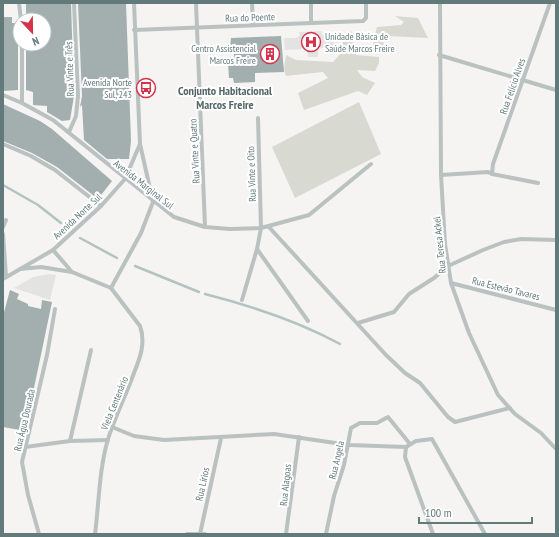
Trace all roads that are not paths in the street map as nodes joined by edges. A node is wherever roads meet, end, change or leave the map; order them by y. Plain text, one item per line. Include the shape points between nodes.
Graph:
1 (74, 3) edge
2 (134, 3) edge
3 (196, 3) edge
4 (252, 3) edge
5 (311, 3) edge
6 (366, 3) edge
7 (440, 3) edge
8 (550, 3) edge
9 (311, 23) junction
10 (253, 26) junction
11 (197, 27) junction
12 (134, 30) junction
13 (22, 52) edge
14 (439, 55) junction
15 (522, 79) junction
16 (556, 90) edge
17 (3, 95) edge
18 (22, 103) junction
19 (258, 118) dead end
20 (68, 132) junction
21 (3, 144) edge
22 (140, 144) junction
23 (371, 164) dead end
24 (492, 174) junction
25 (441, 175) junction
26 (125, 179) junction
27 (538, 183) dead end
28 (153, 202) junction
29 (101, 206) junction
30 (6, 220) dead end
31 (268, 226) junction
32 (3, 227) edge
33 (205, 227) junction
34 (261, 228) junction
35 (3, 234) edge
36 (556, 240) edge
37 (3, 242) edge
38 (257, 249) junction
39 (53, 250) junction
40 (448, 266) junction
41 (20, 268) junction
42 (72, 272) junction
43 (4, 278) edge
44 (451, 283) junction
45 (111, 288) junction
46 (242, 300) dead end
47 (55, 309) dead end
48 (556, 310) edge
49 (308, 321) dead end
50 (358, 323) junction
51 (91, 350) dead end
52 (510, 408) junction
53 (112, 427) junction
54 (221, 438) junction
55 (298, 438) junction
56 (108, 440) junction
57 (70, 442) junction
58 (410, 444) junction
59 (349, 445) junction
60 (25, 447) junction
61 (406, 447) junction
62 (556, 449) edge
63 (39, 534) edge
64 (95, 534) edge
65 (187, 534) edge
66 (200, 534) edge
67 (205, 534) edge
68 (286, 534) edge
69 (326, 534) edge
70 (433, 534) edge
71 (485, 534) edge

1 - 20 street, Rua Vinte e Três via 78,96 76,116
2 - 12 street, Avenida Norte Sul
3 - 11 street, Rua Vinte e Quatro
4 - 10 street
5 - 9 street
6 - 9 street, Rua do Poente via 365,19
7 - 14 street, Rua Teresa Ackel
8 - 15 street, Rua Felício Alves
9 - 10 street, Rua do Poente
10 - 11 street, Rua do Poente
11 - 12 street, Rua do Poente
11 - 33 street, Rua Vinte e Quatro
12 - 22 street, Avenida Norte Sul
13 - 18 street
14 - 15 street
14 - 25 street, Rua Teresa Ackel
15 - 16 street
15 - 24 street, Rua Felício Alves via 493,164
17 - 18 street, Avenida Marginal Sul
18 - 20 street, Avenida Marginal Sul via 53,120
19 - 34 street, Rua Vinte e Oito
20 - 26 street, Avenida Marginal Sul
21 - 29 street via 55,170
22 - 26 street, Avenida Norte Sul
22 - 28 street, Avenida Norte Sul
23 - 31 street, Avenida Marginal Sul via 309,215
24 - 25 street via 488,172
24 - 27 street
25 - 40 street, Rua Teresa Ackel
26 - 28 street, Avenida Marginal Sul
26 - 29 street, Avenida Norte Sul
28 - 33 street, Avenida Marginal Sul via 174,217
28 - 45 street via 141,233
29 - 39 street, Avenida Norte Sul
30 - 32 street
31 - 34 street, Avenida Marginal Sul
31 - 50 street
33 - 34 street, Avenida Marginal Sul via 230,230
34 - 38 street, Rua Vinte e Oito
35 - 37 street
36 - 40 street via 521,239 504,242
37 - 43 street
38 - 46 street, Rua Vinte e Oito
38 - 49 street
39 - 41 street, Avenida Norte Sul
39 - 42 street
40 - 44 street, Rua Teresa Ackel
40 - 50 street via 409,294 394,312
41 - 42 street via 41,266
41 - 43 street, Avenida Norte Sul
42 - 45 street
44 - 48 street, Rua Estevão Tavares
44 - 52 street, Rua Teresa Ackel via 469,333 498,395
45 - 53 street, Viela Centenário via 140,326 144,338 139,360
47 - 60 street, Rua Água Dourada
50 - 52 street via 386,355 420,383 455,422
51 - 57 street
52 - 62 street, Rua Teresa Ackel
53 - 54 street via 134,436 160,439
53 - 56 street, Viela Centenário
54 - 55 street via 274,434
54 - 66 street, Rua Lírios
55 - 59 street
55 - 68 street, Rua Alagoas
56 - 57 street
56 - 64 street, Viela Centenário
57 - 60 street
58 - 59 street, Rua Angela via 388,417 377,423 353,426 350,430
58 - 61 street
58 - 71 street via 432,439
59 - 61 street
59 - 69 street, Rua Angela
60 - 63 street, Rua Água Dourada via 22,462 24,477
61 - 70 street via 406,464
65 - 66 street
66 - 67 street

